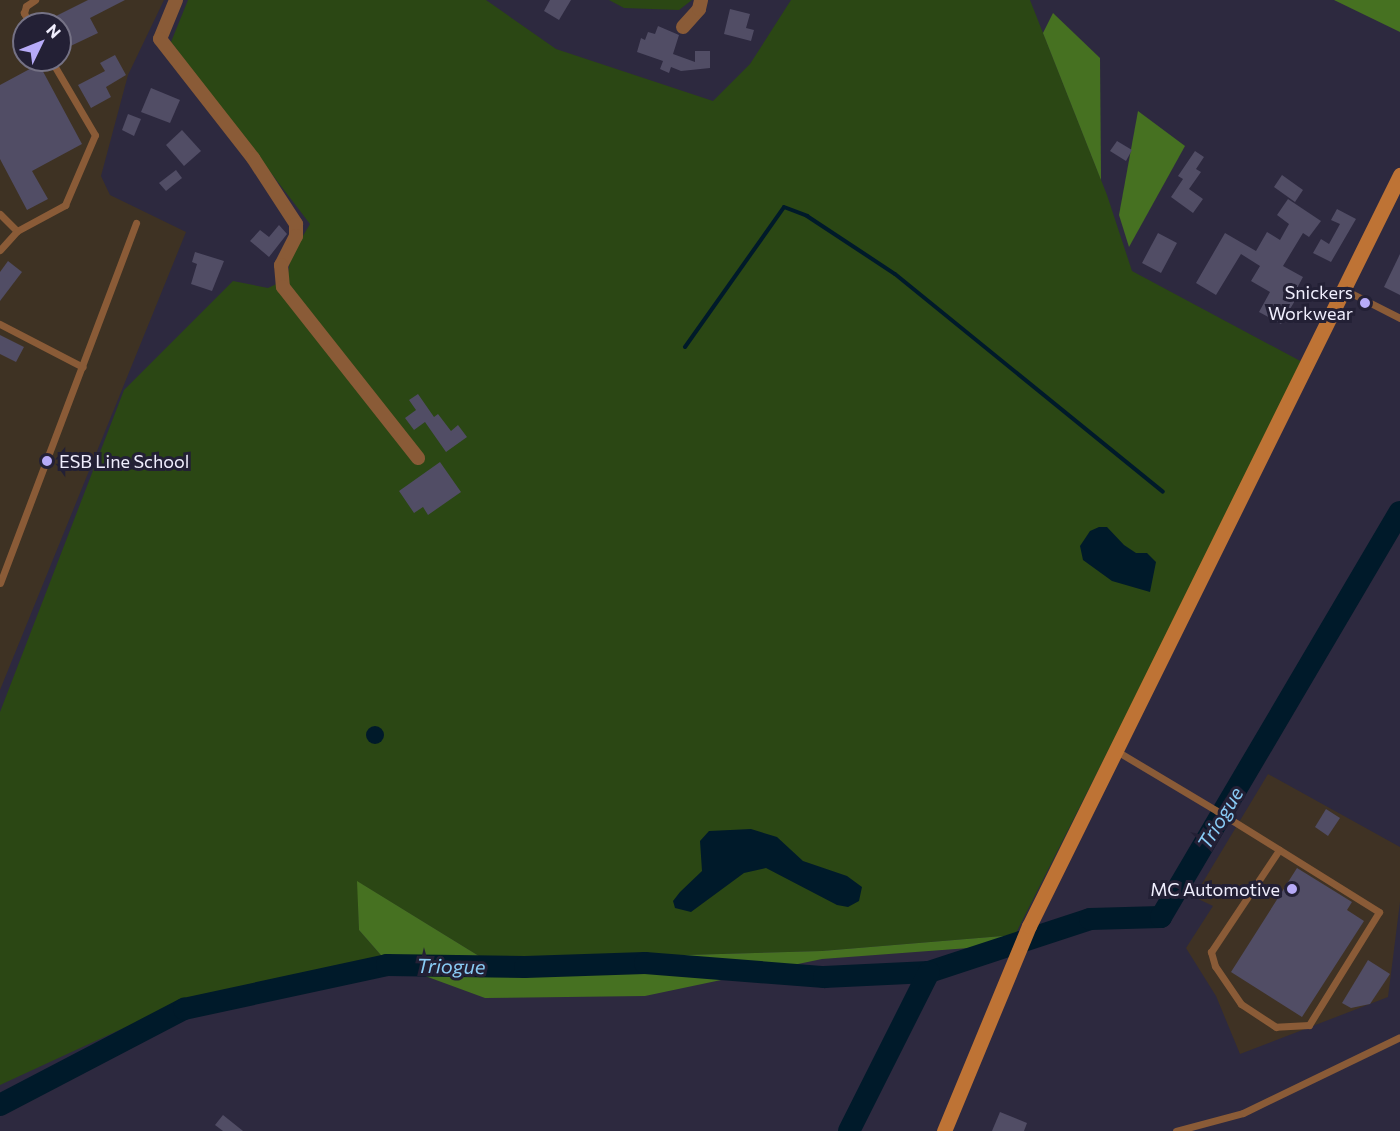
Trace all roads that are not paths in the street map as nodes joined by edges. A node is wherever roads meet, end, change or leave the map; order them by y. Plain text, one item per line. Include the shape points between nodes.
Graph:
1 (35, 0) edge
2 (176, 0) edge
3 (701, 0) edge
4 (24, 12) edge
5 (683, 27) dead end
6 (58, 72) edge
7 (1400, 175) edge
8 (0, 214) edge
9 (136, 223) dead end
10 (17, 231) junction
11 (0, 250) edge
12 (1343, 289) junction
13 (1400, 318) edge
14 (0, 324) edge
15 (83, 367) junction
16 (418, 458) dead end
17 (0, 583) edge
18 (1115, 750) junction
19 (1279, 850) junction
20 (1400, 1037) edge
21 (944, 1131) edge
22 (1176, 1131) edge

1 - 4 lane
2 - 16 street via 160,39 253,158 296,224 296,236 281,265 283,287
3 - 5 street via 699,9
6 - 10 lane via 95,135 65,205
7 - 12 main road
8 - 10 lane
9 - 15 lane
10 - 11 lane
12 - 13 lane
12 - 18 main road
14 - 15 lane
15 - 17 lane
18 - 19 lane
18 - 21 main road via 1029,926
19 - 19 lane via 1379,912 1309,1024 1276,1027 1242,1004 1215,966 1211,951
20 - 22 lane via 1243,1113

